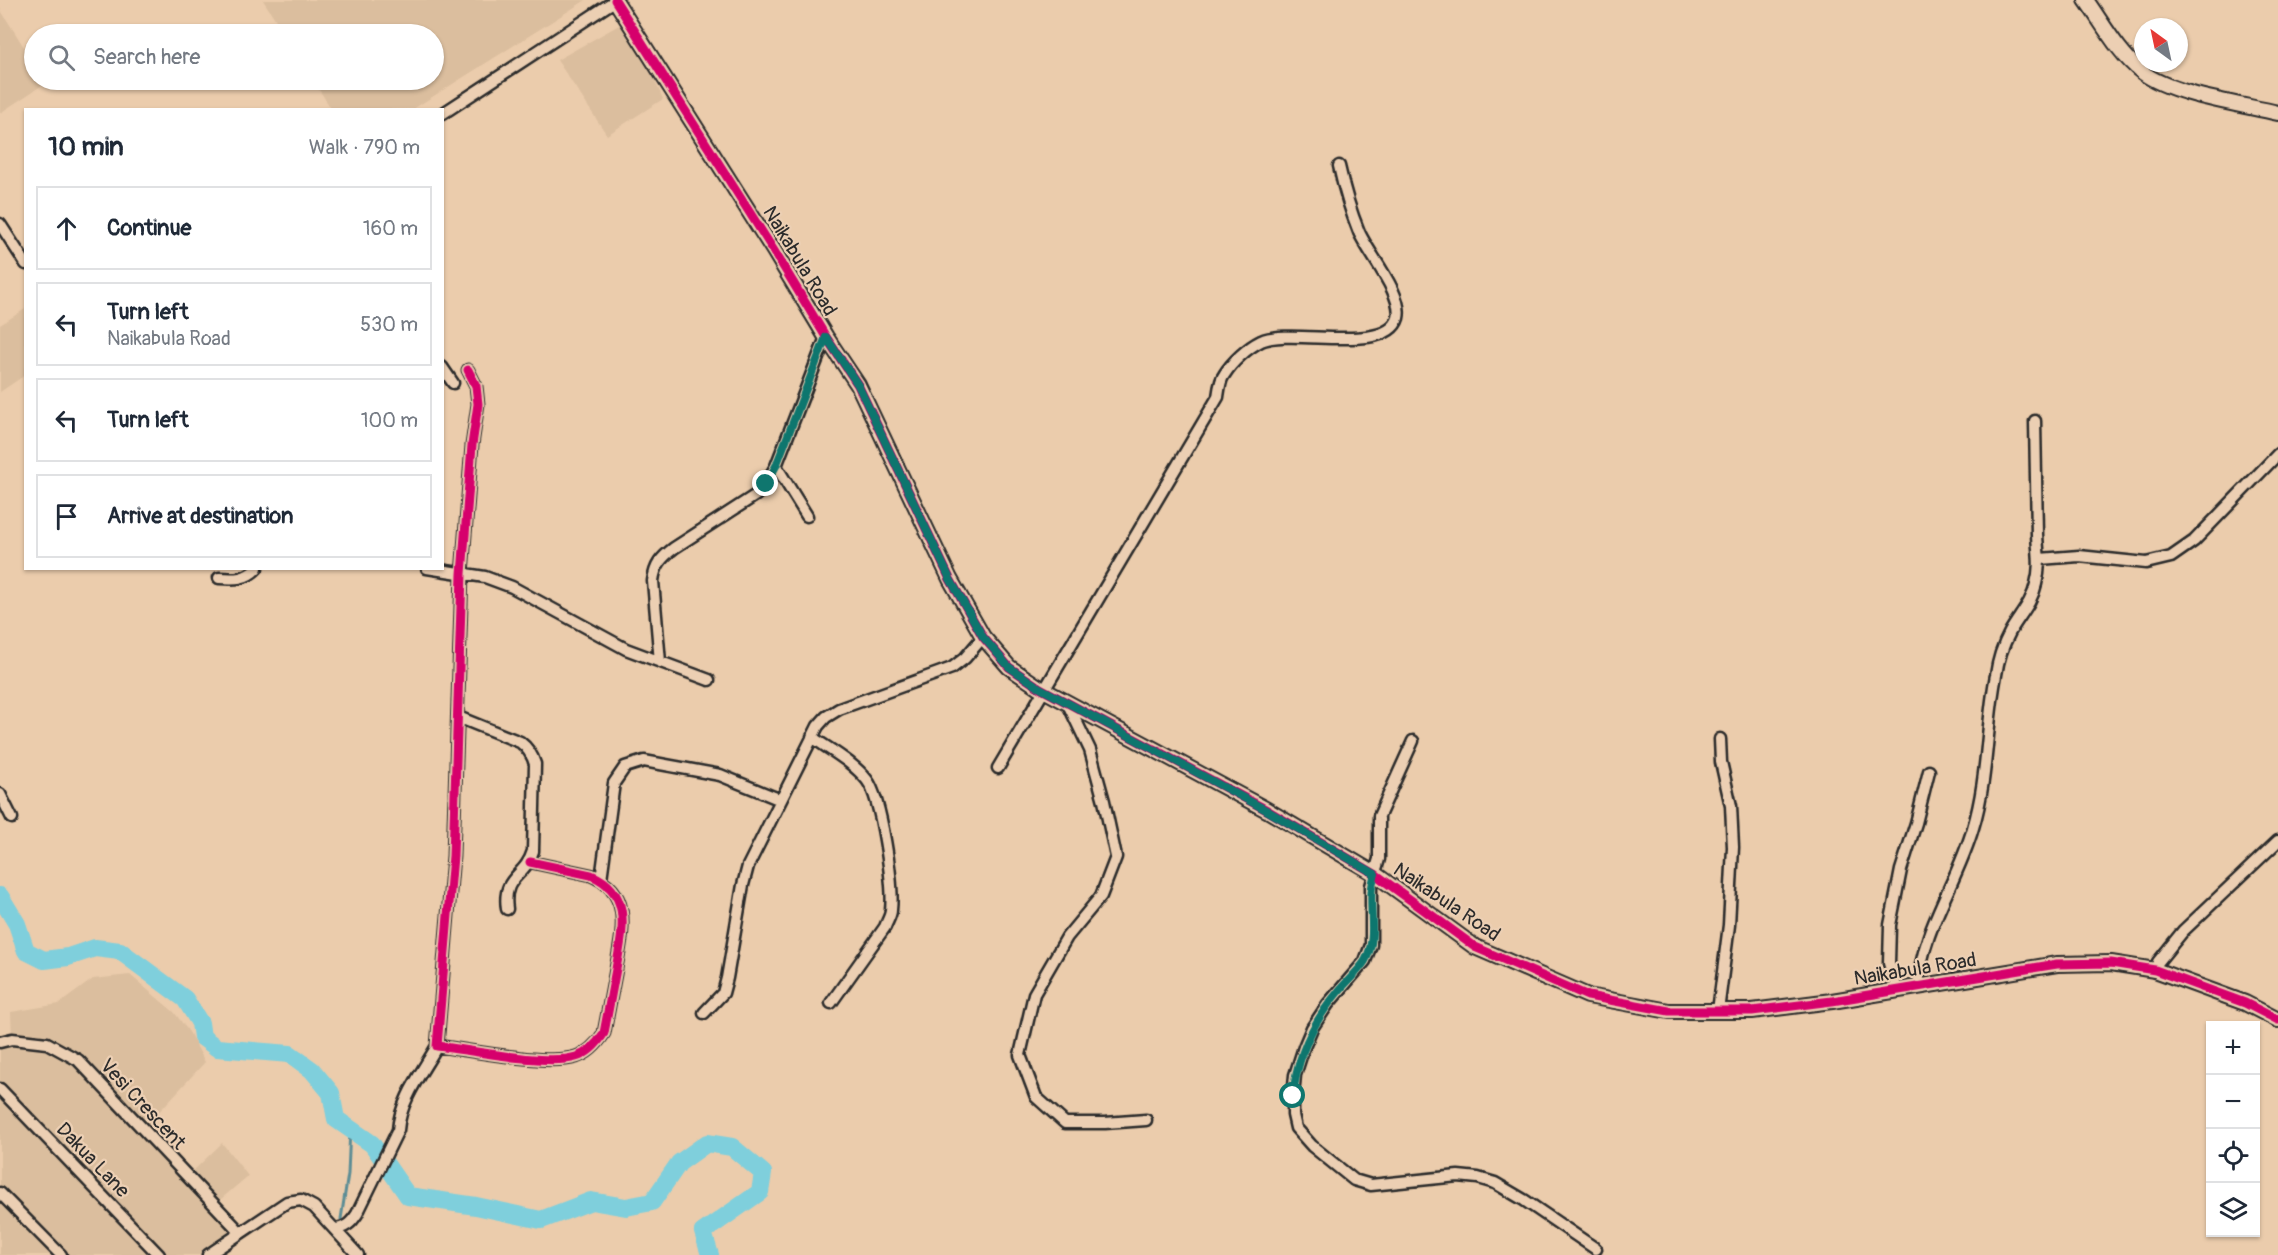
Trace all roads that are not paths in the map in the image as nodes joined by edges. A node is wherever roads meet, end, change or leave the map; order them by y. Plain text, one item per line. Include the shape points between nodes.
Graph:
1 (615, 0) edge
2 (2086, 0) edge
3 (444, 113) edge
4 (2278, 113) edge
5 (1339, 166) dead end
6 (0, 224) edge
7 (24, 261) edge
8 (826, 337) junction
9 (444, 370) edge
10 (468, 370) dead end
11 (453, 383) dead end
12 (2036, 421) dead end
13 (2278, 454) edge
14 (776, 466) junction
15 (807, 516) dead end
16 (2040, 559) junction
17 (255, 570) edge
18 (439, 570) edge
19 (462, 574) junction
20 (219, 578) dead end
21 (983, 637) junction
22 (660, 662) junction
23 (709, 680) dead end
24 (1044, 690) junction
25 (1067, 702) junction
26 (458, 717) junction
27 (812, 737) junction
28 (1720, 739) dead end
29 (1413, 741) dead end
30 (998, 768) dead end
31 (1929, 771) dead end
32 (0, 794) edge
33 (781, 800) junction
34 (12, 818) dead end
35 (2278, 842) edge
36 (530, 862) junction
37 (1375, 874) junction
38 (601, 879) junction
39 (507, 909) dead end
40 (2155, 970) junction
41 (1918, 987) junction
42 (1897, 990) junction
43 (831, 1003) dead end
44 (1718, 1011) junction
45 (704, 1013) dead end
46 (2276, 1018) edge
47 (0, 1042) edge
48 (437, 1046) junction
49 (0, 1089) edge
50 (1146, 1120) dead end
51 (0, 1193) edge
52 (334, 1229) junction
53 (240, 1232) junction
54 (1596, 1250) dead end
55 (61, 1255) edge
56 (159, 1255) edge
57 (208, 1255) edge
58 (358, 1255) edge

1 - 3 street
1 - 8 street, Naikabula Road
2 - 4 street via 2118,47 2142,72 2170,88
5 - 24 street via 1346,199 1360,234 1395,296 1399,316 1393,328 1380,336 1263,340 1243,354 1223,376 1218,397
6 - 7 street
8 - 14 street
8 - 21 street, Naikabula Road via 858,385 950,579
9 - 11 street
10 - 19 street via 476,386 478,404
12 - 16 street
13 - 16 street via 2194,541 2171,557 2146,563 2079,556
14 - 15 street
14 - 22 street via 756,495 661,558 653,581
16 - 41 street via 2033,595 2011,630 1998,663 1977,817 1928,936
17 - 20 street via 239,579
18 - 19 street
19 - 22 street via 512,587 626,649
19 - 26 street
21 - 24 street, Naikabula Road via 1009,667
21 - 27 street via 952,668 839,709 826,717
22 - 23 street
24 - 25 street, Naikabula Road
24 - 30 street
25 - 37 street, Naikabula Road
25 - 50 street via 1089,750 1116,857 1101,896 1067,937 1034,994 1020,1055 1036,1097 1065,1122
26 - 36 street via 520,742 532,755 535,764
26 - 48 street via 453,856
27 - 33 street
27 - 43 street via 852,765 874,792 892,897 885,927
28 - 44 street via 1733,847 1729,926
29 - 37 street via 1379,816
31 - 42 street via 1890,925 1888,963
32 - 34 street
33 - 38 street via 720,775 644,761 631,764 614,783
33 - 45 street via 748,866 723,993
35 - 40 street via 2183,932
36 - 38 street
36 - 39 street via 507,887
37 - 44 street, Naikabula Road via 1475,947 1588,996 1669,1011
37 - 54 street via 1371,886 1371,945 1365,961 1328,1004 1304,1047 1295,1075 1296,1128 1354,1180 1371,1185 1458,1176 1478,1178 1524,1200
38 - 48 street via 619,901 624,925 604,1033 597,1044 575,1057 542,1059
40 - 41 street, Naikabula Road via 2111,963 2057,964
40 - 46 street, Naikabula Road
41 - 42 street, Naikabula Road
42 - 44 street, Naikabula Road via 1752,1011
47 - 53 street, Vesi Crescent via 47,1043 78,1060
48 - 52 street via 404,1104 398,1130 351,1223
49 - 56 street, Dakua Lane
51 - 55 street
52 - 53 street via 314,1207 301,1200 287,1202
52 - 58 street
53 - 57 street

